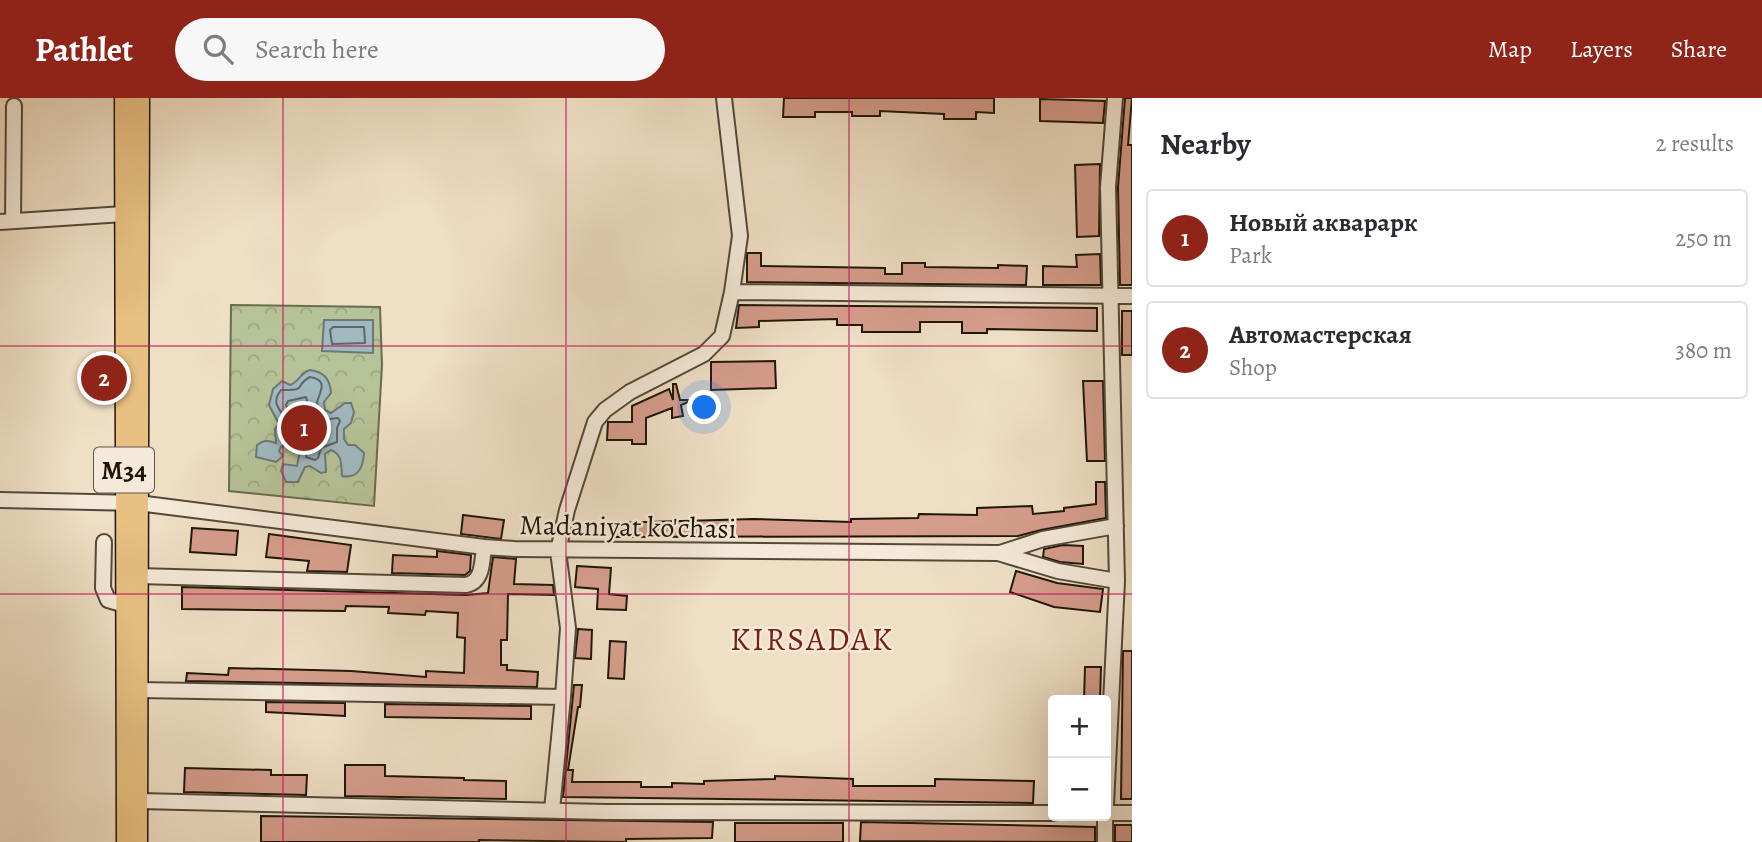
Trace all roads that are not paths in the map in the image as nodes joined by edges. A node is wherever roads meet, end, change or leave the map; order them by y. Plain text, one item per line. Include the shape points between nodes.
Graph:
1 (124, 98) edge
2 (140, 98) edge
3 (724, 98) edge
4 (1115, 98) edge
5 (14, 106) dead end
6 (124, 214) junction
7 (6, 222) edge
8 (732, 292) junction
9 (1111, 296) junction
10 (1132, 296) edge
11 (0, 500) edge
12 (131, 503) junction
13 (1116, 526) junction
14 (104, 542) dead end
15 (484, 547) junction
16 (558, 551) junction
17 (998, 553) junction
18 (138, 576) junction
19 (1117, 581) junction
20 (125, 605) junction
21 (139, 690) junction
22 (563, 697) junction
23 (1108, 758) edge
24 (139, 801) junction
25 (552, 810) junction
26 (1048, 813) edge
27 (1132, 813) edge
28 (1111, 814) edge
29 (1106, 821) edge
30 (126, 842) edge
31 (138, 842) edge
32 (1105, 842) edge

1 - 6 main road, M34
2 - 12 main road, M34
3 - 8 street via 740,236
4 - 9 street via 1108,187
5 - 7 street
6 - 7 street
6 - 12 main road, M34
8 - 9 street
8 - 16 street via 722,335 704,354 629,392 595,422
9 - 10 street
9 - 13 street
11 - 12 street, Madaniyat ko'chasi
12 - 15 street, Madaniyat ko'chasi
12 - 18 main road, M34
12 - 20 main road, M34
13 - 17 street via 1043,539
13 - 19 street
14 - 20 street via 103,588 108,600
15 - 16 street, Madaniyat ko'chasi
15 - 18 street via 478,579 467,585
16 - 17 street, Madaniyat ko'chasi
16 - 22 street via 568,628
17 - 19 street, Madaniyat ko'chasi via 1058,571
18 - 21 main road, M34
19 - 23 street
20 - 30 main road, M34
21 - 22 street
21 - 24 main road, M34
22 - 25 street
24 - 25 street
24 - 31 main road, M34
25 - 26 street
27 - 28 street
29 - 32 street

